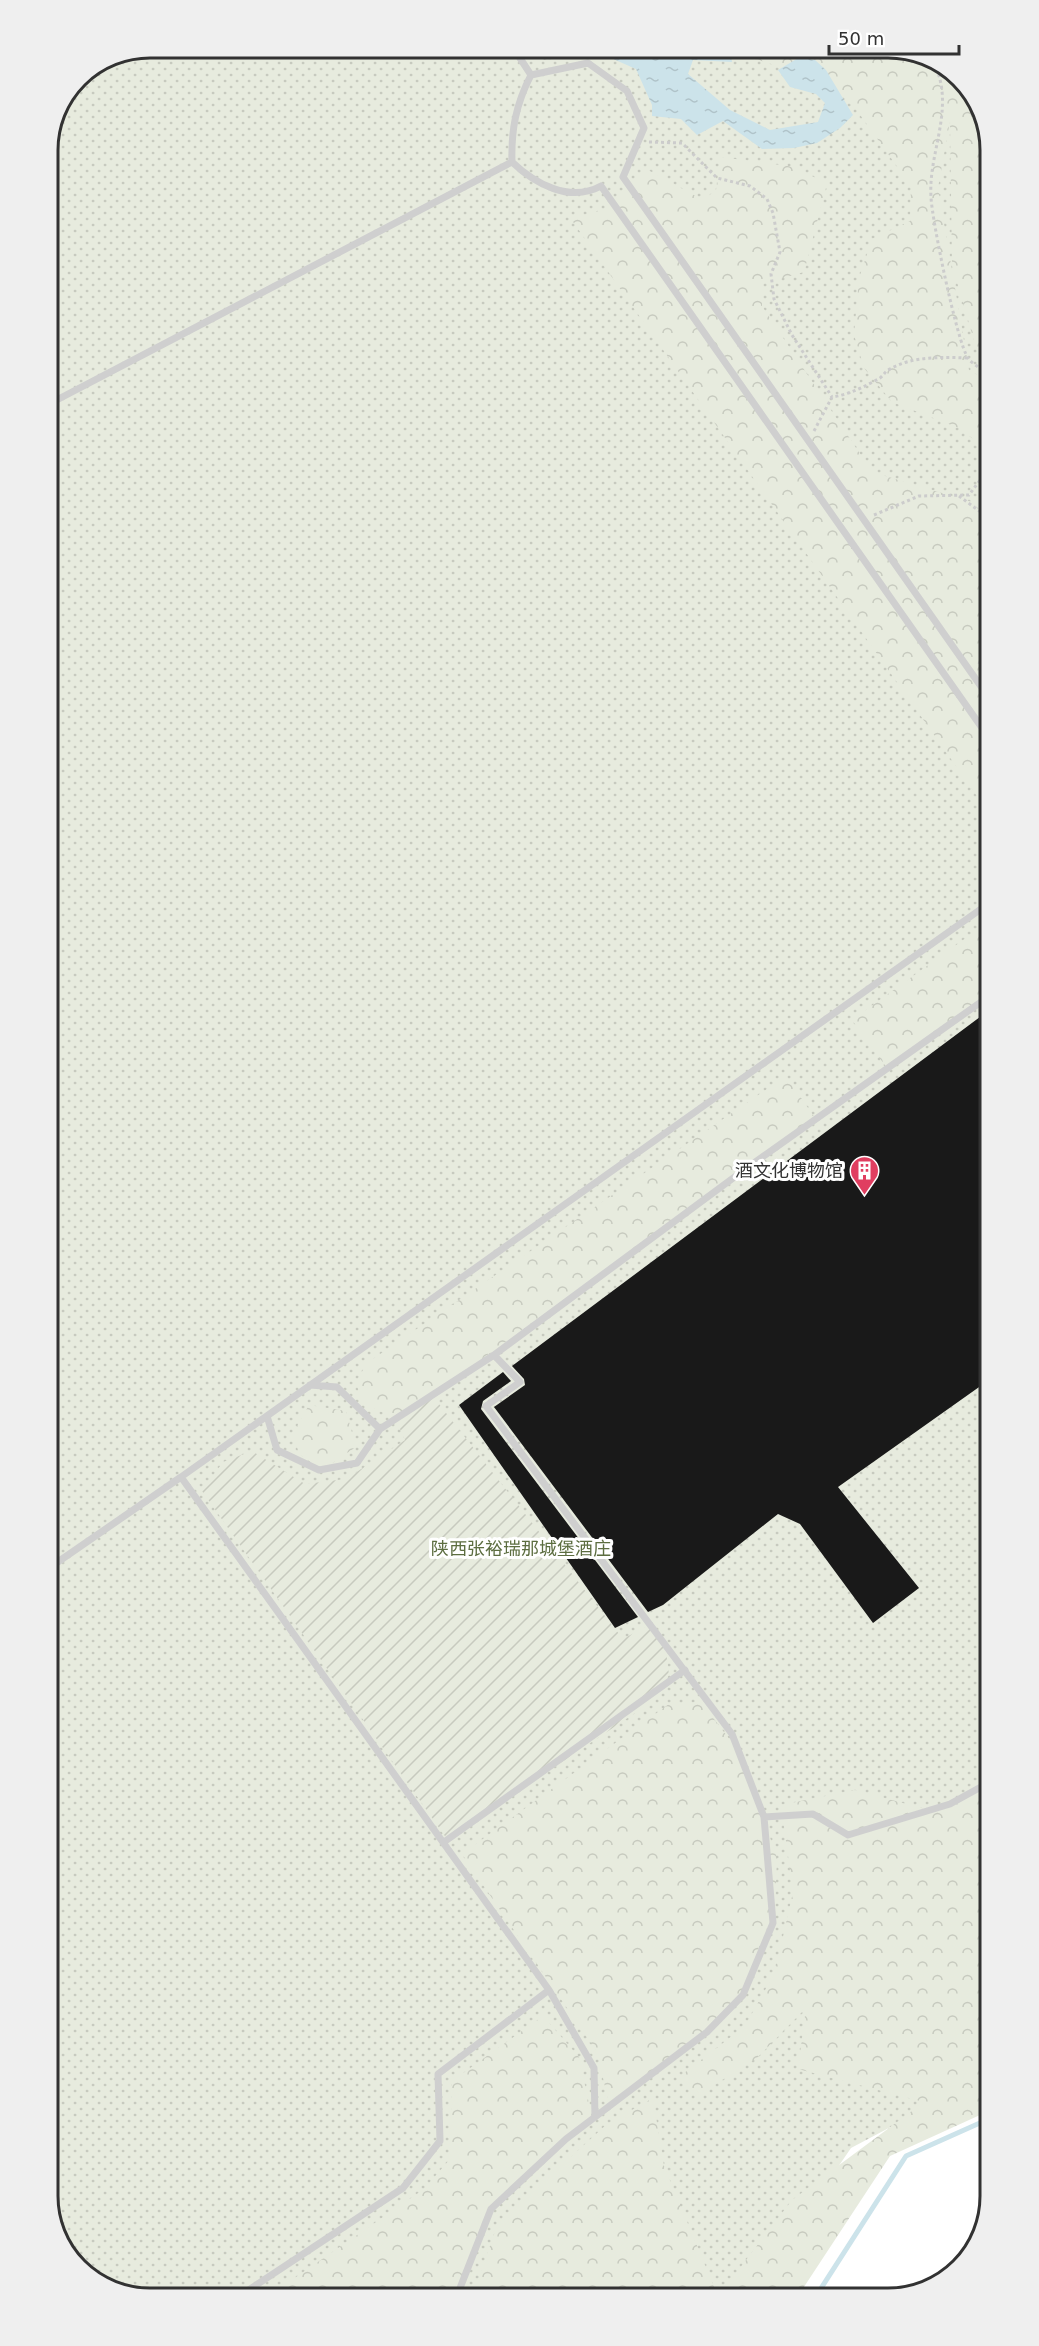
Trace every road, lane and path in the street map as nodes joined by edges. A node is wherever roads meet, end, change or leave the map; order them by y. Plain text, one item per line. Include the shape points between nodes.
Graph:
1 (520, 58) edge
2 (531, 75) junction
3 (940, 75) edge
4 (637, 141) junction
5 (512, 162) junction
6 (968, 358) junction
7 (980, 368) edge
8 (832, 397) junction
9 (59, 399) edge
10 (808, 440) junction
11 (980, 480) edge
12 (959, 496) junction
13 (980, 511) edge
14 (864, 520) junction
15 (980, 663) edge
16 (975, 677) junction
17 (980, 684) edge
18 (980, 725) edge
19 (980, 910) edge
20 (980, 1003) edge
21 (494, 1355) junction
22 (310, 1385) junction
23 (267, 1416) junction
24 (380, 1429) junction
25 (181, 1477) junction
26 (58, 1562) edge
27 (685, 1670) junction
28 (980, 1787) edge
29 (764, 1817) junction
30 (444, 1842) junction
31 (549, 1990) junction
32 (595, 2118) junction
33 (253, 2287) edge
34 (460, 2287) edge

1 - 2 lane
2 - 4 lane via 588,63 627,91 644,128
2 - 5 lane via 520,96 511,133
3 - 6 path via 941,121 931,197 953,312
4 - 8 path via 682,143 717,178 750,186 767,199 780,252 771,274 774,299
4 - 10 lane via 623,177
5 - 9 lane
5 - 18 lane via 546,187 586,194 601,186
6 - 7 path
6 - 8 path via 903,363 887,370 882,377
8 - 10 path
10 - 14 lane
11 - 12 path via 969,495
12 - 13 path
12 - 14 path via 919,496
14 - 16 lane
15 - 16 path
16 - 17 lane
19 - 22 lane
20 - 21 lane via 744,1170
21 - 24 lane
21 - 27 lane via 520,1382 486,1406
22 - 23 lane
22 - 24 lane via 337,1387
23 - 24 lane via 277,1450 319,1470 357,1463
23 - 25 lane
25 - 26 lane
25 - 30 lane
27 - 29 lane via 732,1734
27 - 30 lane
28 - 29 lane via 950,1803 848,1835 813,1814
29 - 32 lane via 773,1923 743,1995 707,2032
30 - 31 lane
31 - 32 lane via 594,2068
31 - 33 lane via 438,2074 440,2141 403,2188
32 - 34 lane via 566,2139 491,2209

